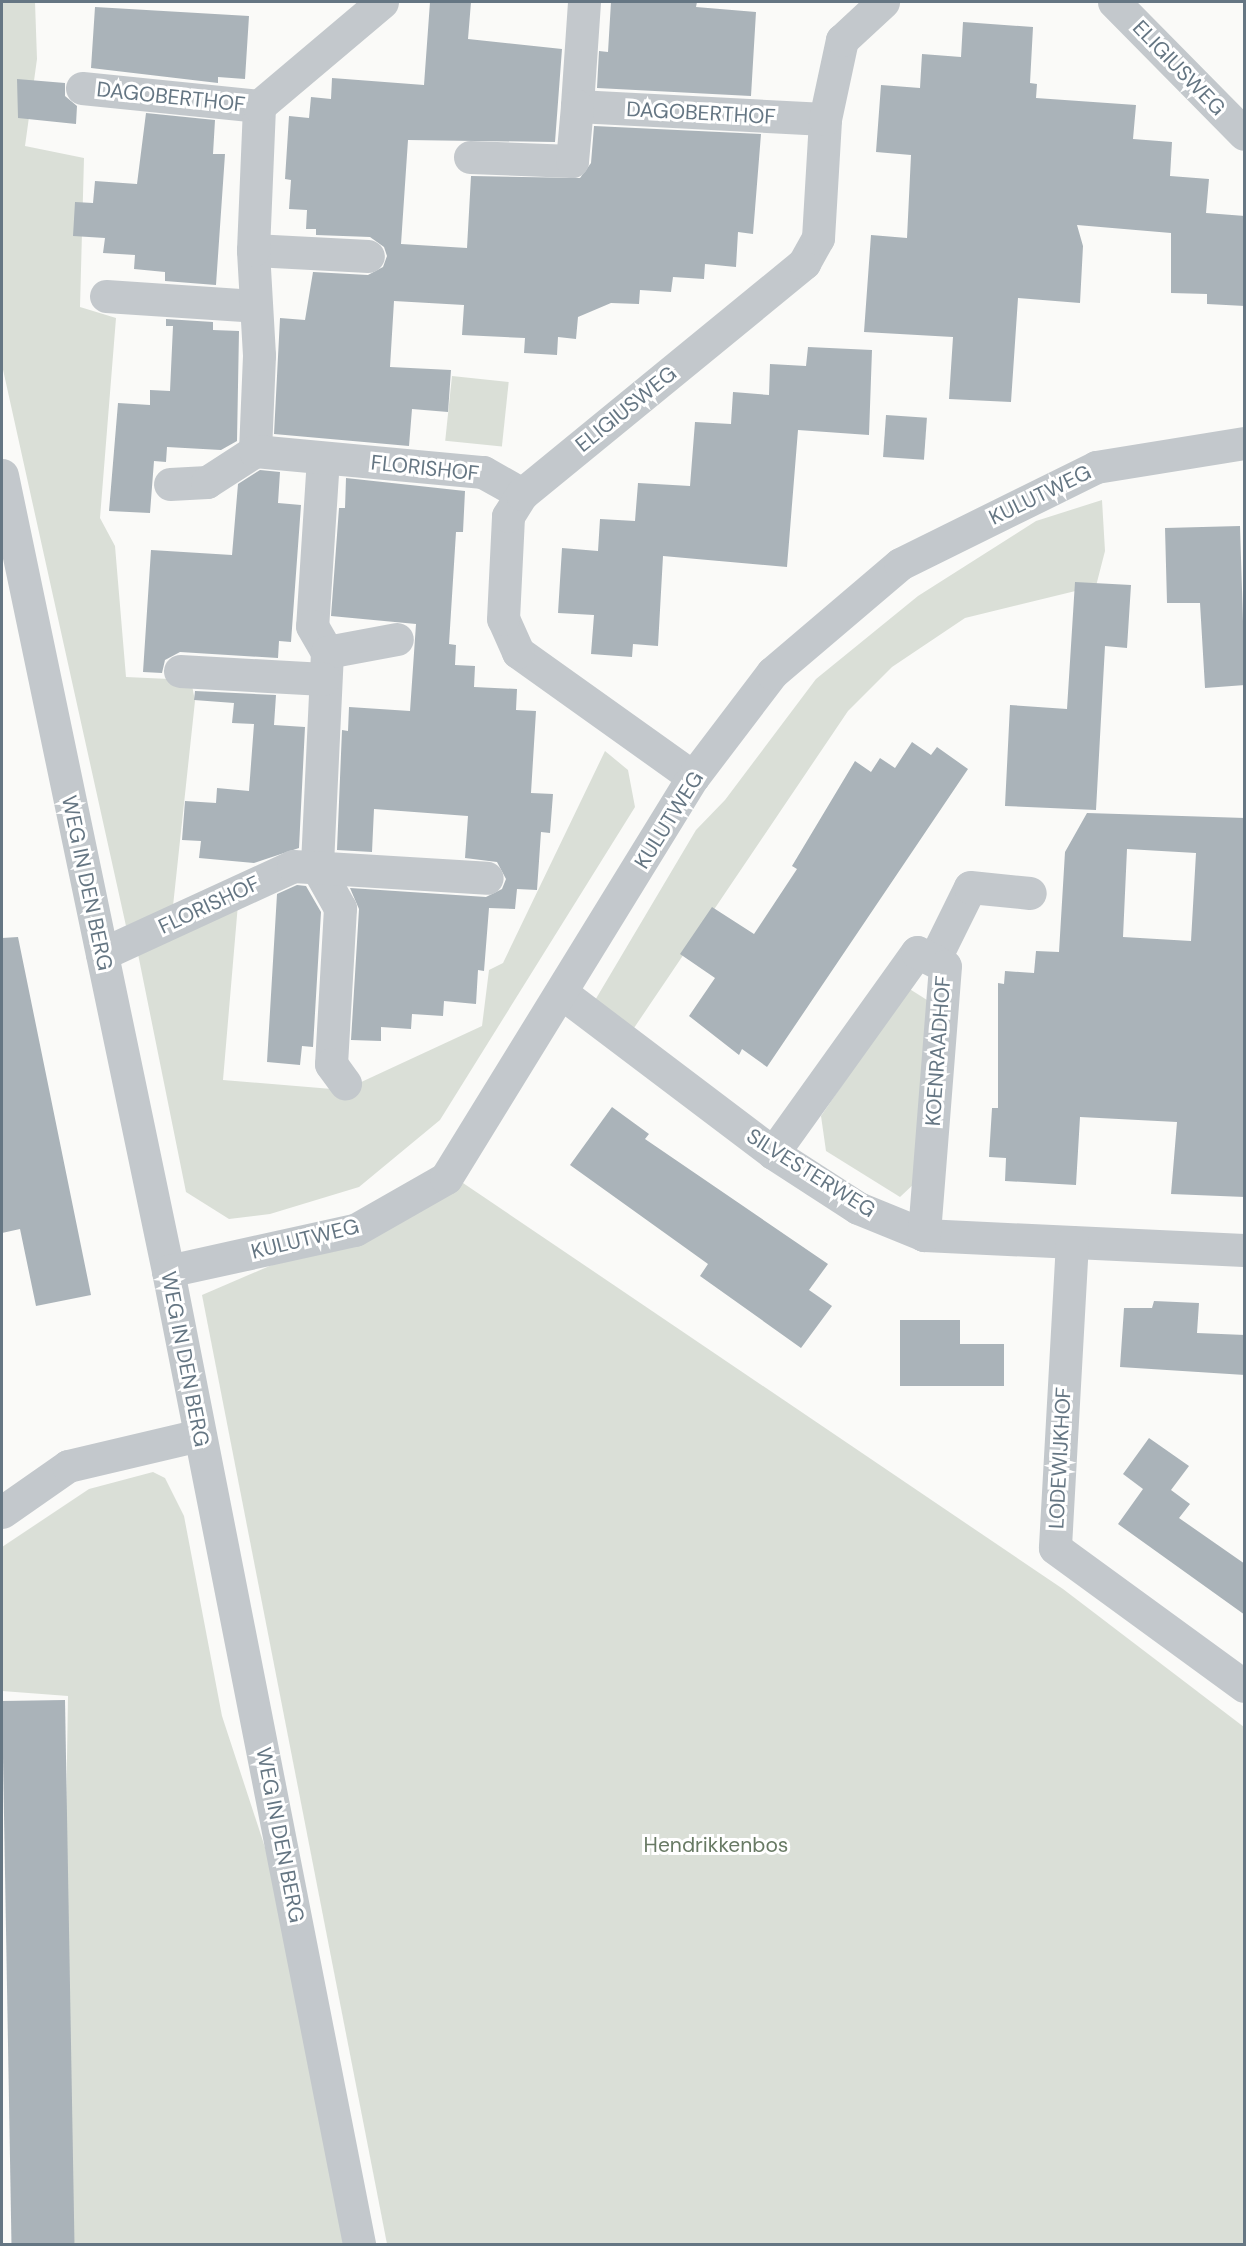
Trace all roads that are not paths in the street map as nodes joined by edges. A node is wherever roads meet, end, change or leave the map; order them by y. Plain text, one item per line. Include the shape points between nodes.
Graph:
1 (382, 2) edge
2 (584, 2) edge
3 (883, 2) edge
4 (1114, 2) edge
5 (82, 88) dead end
6 (259, 106) junction
7 (577, 106) junction
8 (825, 119) junction
9 (1245, 134) edge
10 (470, 157) dead end
11 (253, 250) junction
12 (368, 256) dead end
13 (106, 296) dead end
14 (255, 306) junction
15 (1245, 443) edge
16 (255, 451) junction
17 (323, 458) junction
18 (2, 475) edge
19 (170, 484) dead end
20 (522, 494) junction
21 (397, 639) dead end
22 (326, 666) junction
23 (180, 671) dead end
24 (693, 777) junction
25 (317, 867) junction
26 (487, 878) dead end
27 (1030, 893) dead end
28 (102, 954) junction
29 (934, 960) junction
30 (563, 994) junction
31 (345, 1083) dead end
32 (773, 1153) junction
33 (924, 1235) junction
34 (1072, 1242) junction
35 (1245, 1250) edge
36 (168, 1271) junction
37 (199, 1435) junction
38 (2, 1512) edge
39 (1245, 1686) edge
40 (358, 2244) edge

1 - 6 street, DAGOBERTHOF
2 - 7 street
3 - 8 street, ELIGIUSWEG via 842,40
4 - 9 street, ELIGIUSWEG
5 - 6 street, DAGOBERTHOF
6 - 11 street, DAGOBERTHOF
7 - 8 street, DAGOBERTHOF
7 - 10 street via 572,160
8 - 20 street, ELIGIUSWEG via 818,238 804,263
11 - 12 street
11 - 14 street, DAGOBERTHOF
13 - 14 street
14 - 16 street, DAGOBERTHOF
15 - 24 street, KULUTWEG via 1095,467 900,564 772,674
16 - 17 street, FLORISHOF
16 - 19 street via 207,482
17 - 20 street, FLORISHOF via 483,472
17 - 22 street via 312,626
18 - 28 street, WEG IN DEN BERG
20 - 24 street, ELIGIUSWEG via 508,516 503,619 519,652
21 - 22 street
22 - 23 street
22 - 25 street
24 - 30 street, KULUTWEG
25 - 26 street, FLORISHOF
25 - 28 street, FLORISHOF via 293,866
25 - 31 street via 340,908 332,1064
27 - 29 street via 970,888
28 - 36 street, WEG IN DEN BERG
29 - 32 street, KOENRAADHOF via 917,952
29 - 33 street, KOENRAADHOF via 945,966
30 - 32 street, SILVESTERWEG
30 - 36 street, KULUTWEG via 446,1178 355,1230
32 - 33 street, SILVESTERWEG via 858,1208
33 - 34 street, SILVESTERWEG
34 - 35 street, SILVESTERWEG
34 - 39 street, LODEWIJKHOF via 1055,1548
36 - 37 street, WEG IN DEN BERG
37 - 38 street via 68,1466
37 - 40 street, WEG IN DEN BERG

